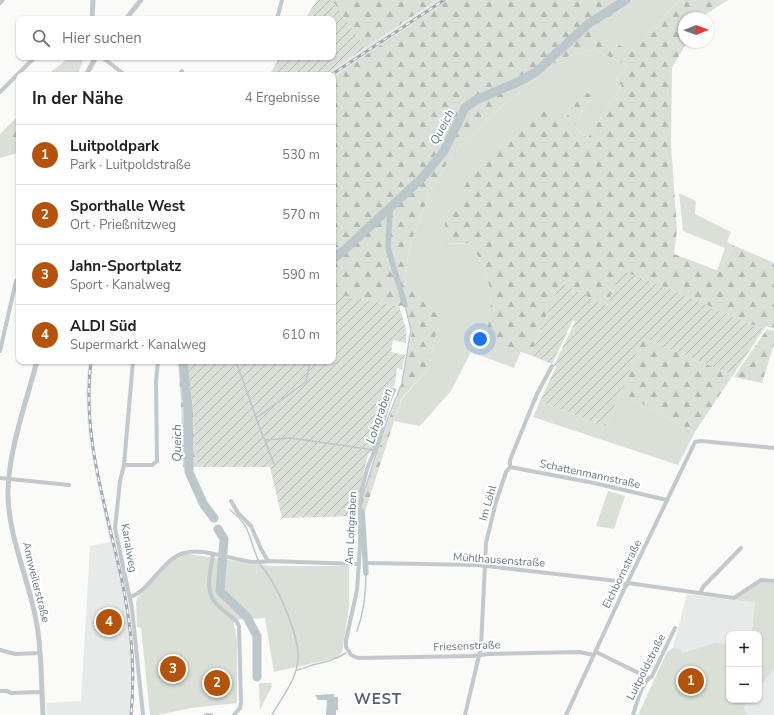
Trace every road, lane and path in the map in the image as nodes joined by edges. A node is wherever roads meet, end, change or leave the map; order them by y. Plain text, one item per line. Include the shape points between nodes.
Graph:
1 (3, 0) edge
2 (93, 0) edge
3 (141, 0) edge
4 (282, 0) edge
5 (0, 3) edge
6 (92, 16) edge
7 (128, 16) edge
8 (278, 16) edge
9 (32, 60) edge
10 (94, 60) edge
11 (106, 60) edge
12 (20, 72) edge
13 (88, 72) edge
14 (121, 72) edge
15 (16, 76) edge
16 (0, 92) edge
17 (16, 281) edge
18 (0, 351) edge
19 (36, 364) edge
20 (133, 364) edge
21 (158, 364) edge
22 (552, 366) dead end
23 (394, 390) dead end
24 (774, 448) edge
25 (124, 465) junction
26 (510, 467) junction
27 (0, 478) edge
28 (8, 479) junction
29 (69, 485) dead end
30 (667, 500) junction
31 (231, 501) dead end
32 (741, 548) dead end
33 (216, 555) junction
34 (268, 560) junction
35 (369, 563) dead end
36 (359, 564) junction
37 (484, 567) junction
38 (774, 581) edge
39 (627, 584) junction
40 (700, 593) junction
41 (130, 596) junction
42 (675, 628) dead end
43 (346, 646) joint
44 (0, 650) edge
45 (39, 653) junction
46 (480, 654) junction
47 (595, 654) junction
48 (649, 678) junction
49 (0, 691) edge
50 (41, 692) junction
51 (43, 715) edge
52 (143, 715) edge
53 (206, 715) edge
54 (211, 715) edge
55 (234, 715) edge
56 (465, 715) edge
57 (566, 715) edge
58 (633, 715) edge

1 - 5 street
2 - 6 street
3 - 7 street
4 - 8 street
9 - 12 street
10 - 13 street
11 - 14 street
15 - 16 street
17 - 18 street
19 - 28 street, Annweilerstraße
20 - 25 street, Kanalweg
21 - 25 street via 157,461 152,465
22 - 26 street, Im Löhl via 537,394 510,460
23 - 36 street, Am Lohgraben via 365,475 360,498
24 - 30 street, Eichbornstraße via 695,441
25 - 41 street, Kanalweg via 115,523
26 - 30 street, Schattenmannstraße
26 - 37 street, Im Löhl via 496,502 486,543
27 - 28 street
28 - 29 street
28 - 45 street, Annweilerstraße via 11,524 35,614
30 - 39 street, Eichbornstraße
31 - 34 street via 238,513 251,526
32 - 40 street via 703,586
33 - 34 street via 252,562
33 - 41 street via 189,552 178,554 140,592
33 - 55 street via 210,590 215,601 237,622 239,633 241,705
34 - 36 street
35 - 37 street, Mühlhausenstraße
36 - 43 street, Am Lohgraben via 356,599
37 - 39 street, Mühlhausenstraße via 532,570
37 - 46 street, Im Löhl
38 - 40 street, Mühlhausenstraße via 761,580 734,598
39 - 40 street, Mühlhausenstraße
39 - 47 street, Eichbornstraße
41 - 52 street, Kanalweg
42 - 48 street, Luitpoldstraße
43 - 46 street, Friesenstraße via 351,655 358,658
44 - 45 street via 16,654
45 - 50 street, Annweilerstraße
46 - 47 street, Friesenstraße
46 - 56 street, Im Löhl
47 - 48 street, Friesenstraße
47 - 57 street, Eichbornstraße
48 - 58 street, Luitpoldstraße
49 - 50 street
50 - 51 street, Annweilerstraße
53 - 54 street

